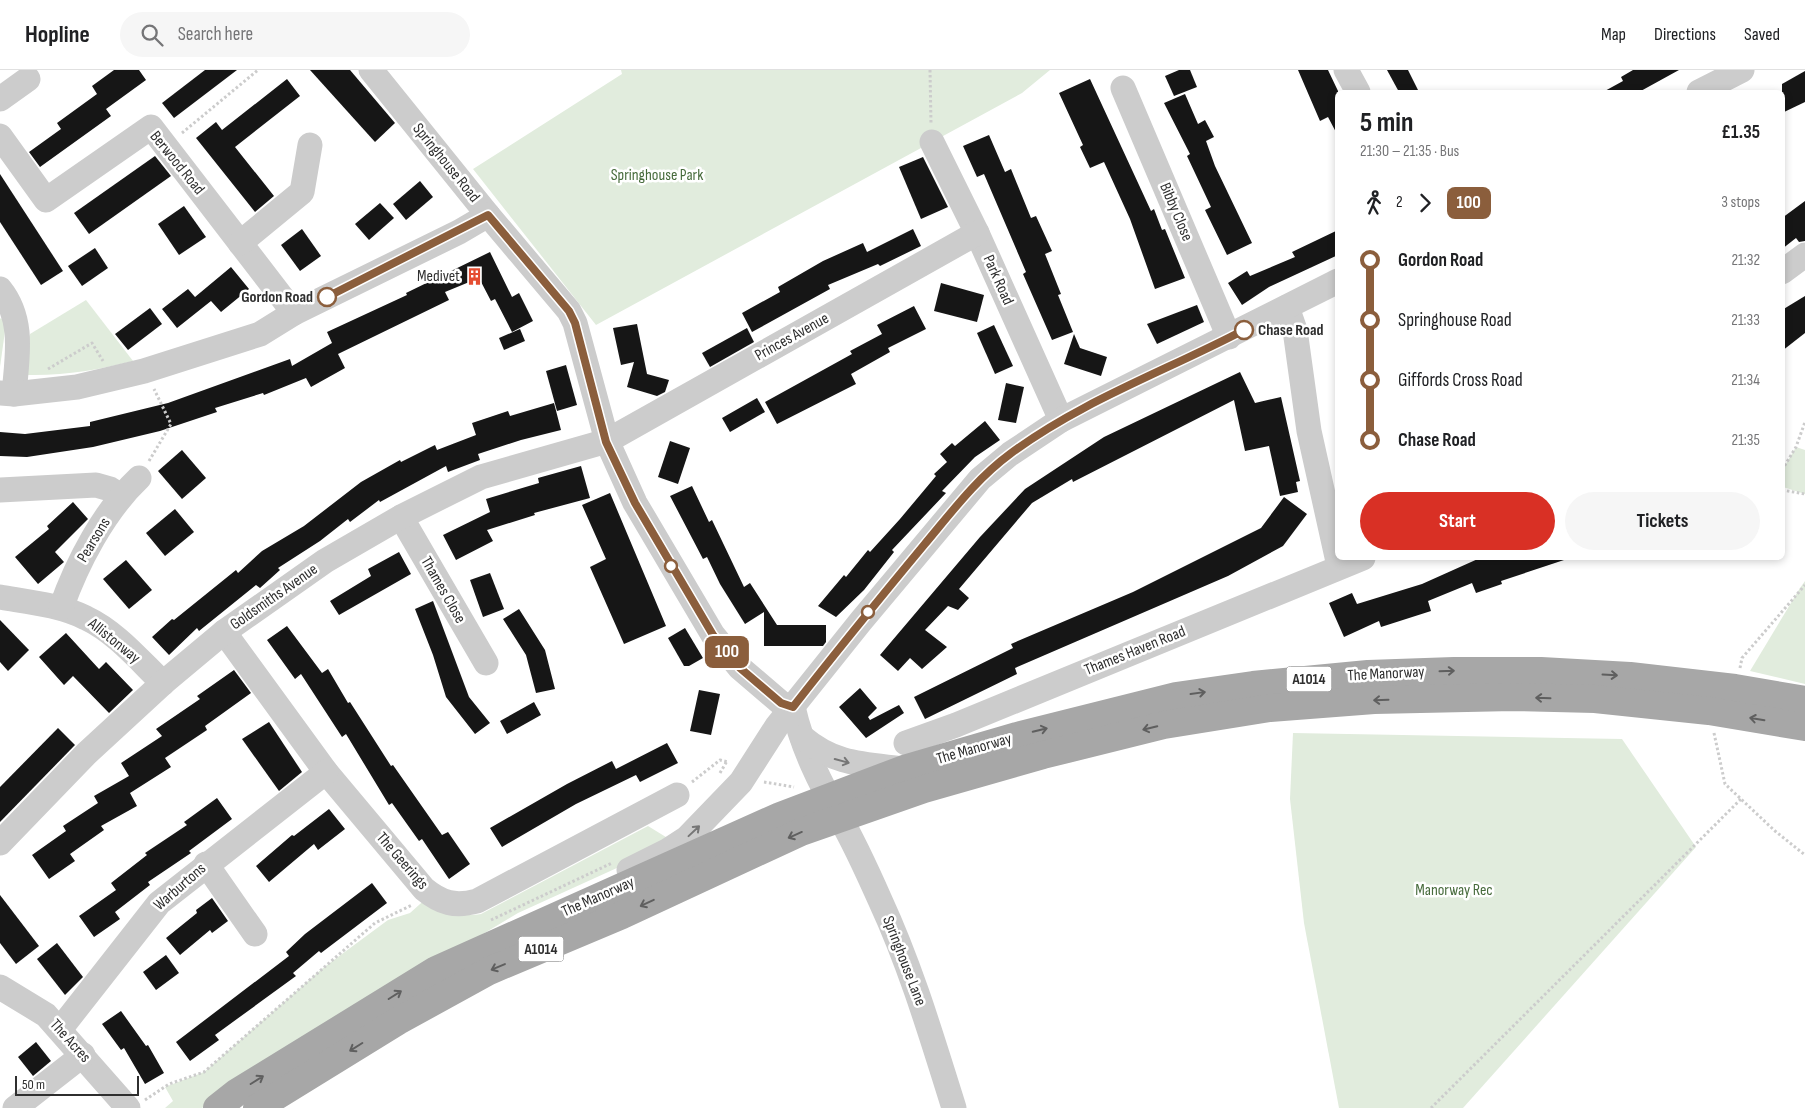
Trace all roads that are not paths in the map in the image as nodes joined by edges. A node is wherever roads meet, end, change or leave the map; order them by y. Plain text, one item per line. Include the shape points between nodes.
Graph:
1 (371, 70) edge
2 (1346, 70) edge
3 (1742, 70) edge
4 (28, 79) dead end
5 (1122, 88) dead end
6 (1357, 90) edge
7 (1703, 90) edge
8 (0, 99) edge
9 (0, 136) edge
10 (932, 142) road end
11 (310, 145) dead end
12 (488, 215) junction
13 (977, 233) junction
14 (240, 243) junction
15 (1805, 255) edge
16 (1785, 270) edge
17 (1335, 283) edge
18 (0, 289) edge
19 (1287, 307) junction
20 (294, 313) junction
21 (1229, 337) junction
22 (7, 393) edge
23 (1061, 420) junction
24 (606, 442) junction
25 (139, 478) road end
26 (0, 490) edge
27 (120, 496) junction
28 (401, 518) junction
29 (1335, 548) edge
30 (1338, 560) edge
31 (1357, 560) edge
32 (1339, 566) junction
33 (0, 597) edge
34 (61, 608) junction
35 (224, 632) junction
36 (486, 663) dead end
37 (163, 683) junction
38 (1805, 700) edge
39 (793, 707) junction
40 (1805, 726) edge
41 (801, 736) junction
42 (768, 740) junction
43 (905, 756) junction
44 (326, 772) junction
45 (677, 794) road end
46 (834, 808) junction
47 (0, 843) edge
48 (206, 864) junction
49 (255, 934) dead end
50 (436, 970) junction
51 (0, 988) edge
52 (61, 1028) junction
53 (83, 1054) junction
54 (134, 1105) edge
55 (15, 1108) edge
56 (217, 1108) edge
57 (257, 1108) edge
58 (954, 1108) edge

1 - 12 street, Springhouse Road
2 - 6 street
3 - 7 street
4 - 8 street
5 - 21 street, Bibby Close
9 - 14 street, Berwood Road via 46,200 151,127
10 - 13 street, Park Road
11 - 14 street via 302,192
12 - 20 street
12 - 24 street, Springhouse Road via 569,311 575,323
13 - 23 street, Park Road
13 - 24 street, Princes Avenue
14 - 20 street, Berwood Road
15 - 16 street
17 - 19 street
18 - 22 street via 16,318 19,334
19 - 21 street
19 - 29 street via 1295,330 1309,431
20 - 22 street via 260,334 144,371 77,387
21 - 23 street
23 - 39 street via 1010,454 980,479
24 - 28 street, Goldsmiths Avenue via 482,477
24 - 39 street, Springhouse Road via 635,503 713,635 740,668 781,703
25 - 27 street, Pearsons
26 - 27 street via 96,484
27 - 34 street, Pearsons via 73,575
28 - 35 street, Goldsmiths Avenue via 298,579
28 - 36 street, Thames Close
30 - 32 street
31 - 32 street, Thames Haven Road
32 - 43 street, Thames Haven Road via 956,725
33 - 34 street, Allistonway
34 - 37 street, Allistonway via 88,618 114,636
35 - 37 street, Goldsmiths Avenue
35 - 44 street, The Geerings
37 - 47 street, Goldsmiths Avenue via 87,752
43 -> 38 main road, The Manorway / A1014 via 1017,736 1176,696 1309,679 1444,671 1541,671 1630,676 1736,688
39 - 41 street
39 - 42 street
40 -> 46 main road, The Manorway / A1014 via 1709,711 1595,699 1374,700 1270,708 1164,724 924,789
41 - 42 street via 788,731
41 -> 43 street via 832,758 858,765
41 - 46 street
50 -> 42 street via 592,887 668,851 687,838 741,782
43 - 46 main road, The Manorway / A1014
44 - 45 street, The Geerings via 424,889 437,899 462,905 477,901
44 - 48 street, Warburtons
46 - 50 main road, The Manorway / A1014
46 -> 57 main road, The Manorway / A1014 via 801,832 622,915 489,971 398,1021
46 - 58 street, Springhouse Lane via 905,959
48 - 49 street
48 - 52 street, Warburtons via 158,903
56 -> 50 main road, The Manorway / A1014 via 236,1093
51 - 52 street, The Acres via 46,1015
52 - 53 street, The Acres
53 - 54 street, The Acres
53 - 55 street

